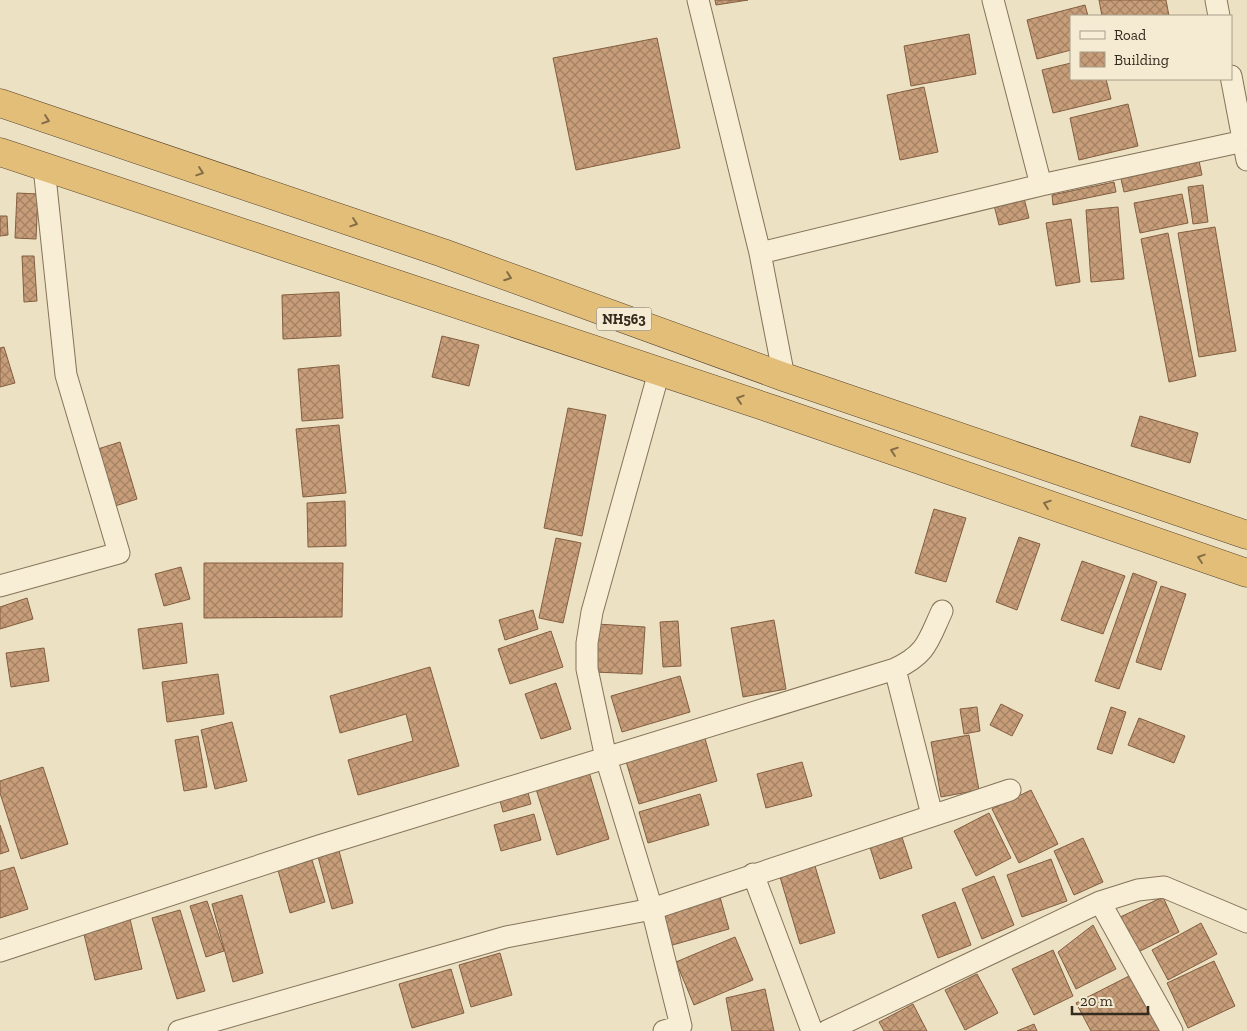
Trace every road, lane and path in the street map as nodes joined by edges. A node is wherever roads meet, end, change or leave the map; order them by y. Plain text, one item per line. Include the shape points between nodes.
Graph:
1 (698, 0) edge
2 (994, 0) edge
3 (1216, 0) edge
4 (1219, 15) edge
5 (1232, 80) edge
6 (0, 103) edge
7 (1245, 151) edge
8 (0, 152) edge
9 (44, 167) junction
10 (1041, 185) junction
11 (760, 253) junction
12 (659, 372) junction
13 (784, 377) junction
14 (1247, 535) edge
15 (1247, 574) edge
16 (0, 586) edge
17 (942, 611) dead end
18 (895, 669) junction
19 (606, 758) junction
20 (1010, 790) dead end
21 (932, 816) junction
22 (753, 874) junction
23 (1100, 902) junction
24 (652, 909) junction
25 (1247, 922) edge
26 (0, 951) edge
27 (676, 1029) edge
28 (179, 1031) edge
29 (812, 1031) edge
30 (827, 1031) edge
31 (1172, 1031) edge

1 - 11 street
2 - 10 street
3 - 4 street
5 - 7 street
6 -> 13 highway, NH563 via 443,253
7 - 10 street
8 - 9 highway, NH563
9 - 12 highway, NH563
9 - 16 street via 66,375 119,553
10 - 11 street
11 - 13 street
15 -> 12 highway, NH563
12 - 19 street via 592,612 587,643 587,669
13 - 14 highway, NH563
17 - 18 street via 925,648 912,662
18 - 19 street
18 - 21 street
19 - 24 street
19 - 26 street via 319,846
20 - 21 street
21 - 22 street
22 - 24 street
22 - 29 street
23 - 25 street via 1138,890 1164,887
23 - 30 street
23 - 31 street
24 - 27 street
24 - 28 street via 506,937

